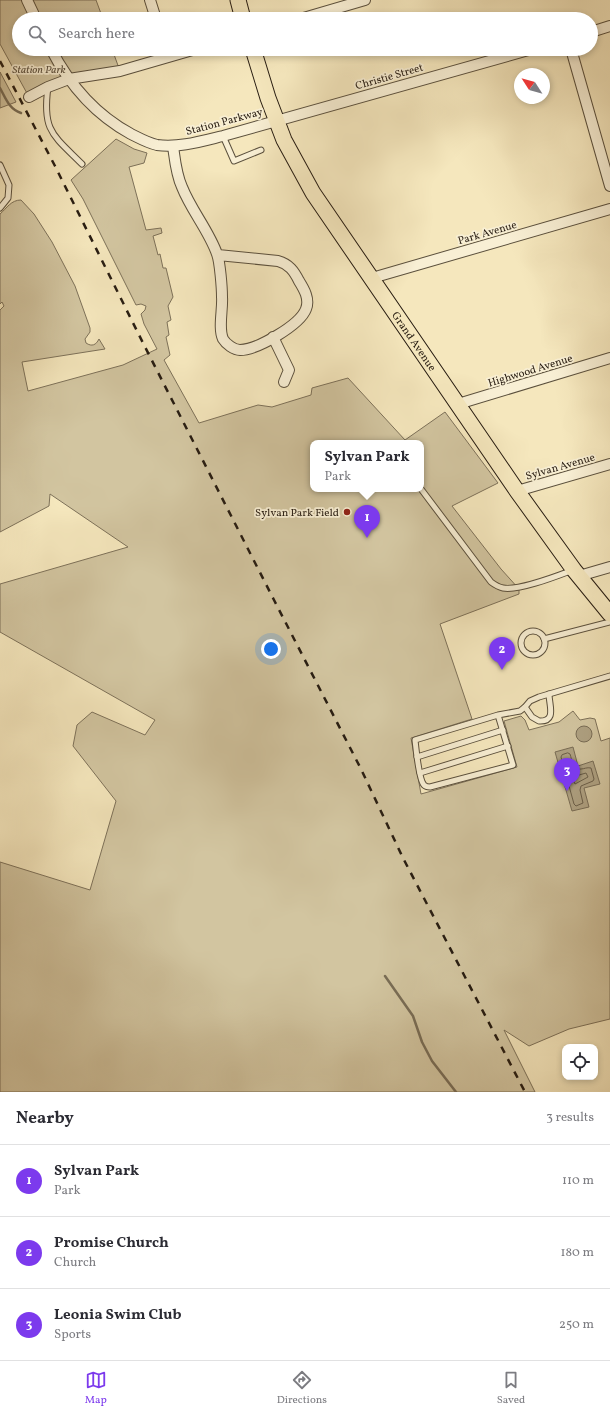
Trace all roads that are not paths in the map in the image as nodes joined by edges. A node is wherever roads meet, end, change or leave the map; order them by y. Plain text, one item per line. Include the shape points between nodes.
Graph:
1 (27, 0) edge
2 (150, 0) edge
3 (238, 0) edge
4 (365, 0) edge
5 (33, 12) edge
6 (154, 12) edge
7 (242, 12) edge
8 (324, 12) edge
9 (610, 26) edge
10 (598, 30) edge
11 (55, 56) edge
12 (159, 56) edge
13 (255, 56) edge
14 (507, 56) edge
15 (573, 56) edge
16 (69, 79) junction
17 (48, 87) junction
18 (29, 97) dead end
19 (276, 120) junction
20 (223, 136) junction
21 (173, 146) junction
22 (261, 150) dead end
23 (82, 164) dead end
24 (0, 165) edge
25 (610, 186) edge
26 (0, 208) edge
27 (610, 209) edge
28 (218, 255) junction
29 (372, 278) junction
30 (274, 337) junction
31 (610, 358) edge
32 (284, 382) dead end
33 (458, 404) junction
34 (610, 464) edge
35 (517, 491) junction
36 (423, 492) edge
37 (610, 567) edge
38 (576, 573) junction
39 (610, 614) edge
40 (610, 622) edge
41 (544, 639) junction
42 (610, 676) edge
43 (549, 694) junction
44 (525, 707) junction
45 (498, 715) junction
46 (503, 730) junction
47 (508, 746) junction
48 (417, 757) junction
49 (420, 773) junction

1 - 5 street
2 - 6 street
3 - 7 main road
4 - 8 street
9 - 10 street
11 - 16 street, Station Parkway
12 - 16 street via 120,71
13 - 19 main road, Grand Avenue
14 - 19 street, Christie Street
15 - 25 street
16 - 17 street
16 - 21 street, Station Parkway via 97,110 126,131 140,139
17 - 18 street
17 - 23 lane via 46,101 51,132
19 - 20 street, Station Parkway
19 - 29 main road, Grand Avenue via 295,162 313,193
20 - 21 street, Station Parkway
20 - 22 lane via 234,161
21 - 28 street via 176,170 182,188
24 - 26 lane via 9,184 8,198
27 - 29 street, Park Avenue
28 - 30 street via 223,339 230,346 241,350
28 - 30 street via 278,261 289,266 297,276 306,295 306,309 301,318
29 - 33 main road, Grand Avenue
30 - 32 street via 289,370
31 - 33 street, Highwood Avenue
33 - 35 main road, Grand Avenue
34 - 35 street, Sylvan Avenue
35 - 38 main road, Grand Avenue
36 - 38 lane via 497,586 526,586
37 - 38 street
38 - 39 main road, Grand Avenue
40 - 41 lane
41 - 41 lane via 539,633 532,631 522,637 520,645 527,654 535,655 542,651
42 - 43 lane
43 - 44 lane via 530,701
43 - 44 lane via 551,710 546,720 538,721
44 - 45 lane via 520,711
45 - 46 lane
45 - 48 lane via 415,740
46 - 47 lane
46 - 48 lane
47 - 49 lane
47 - 49 lane via 513,765 430,787 423,784
48 - 49 lane

